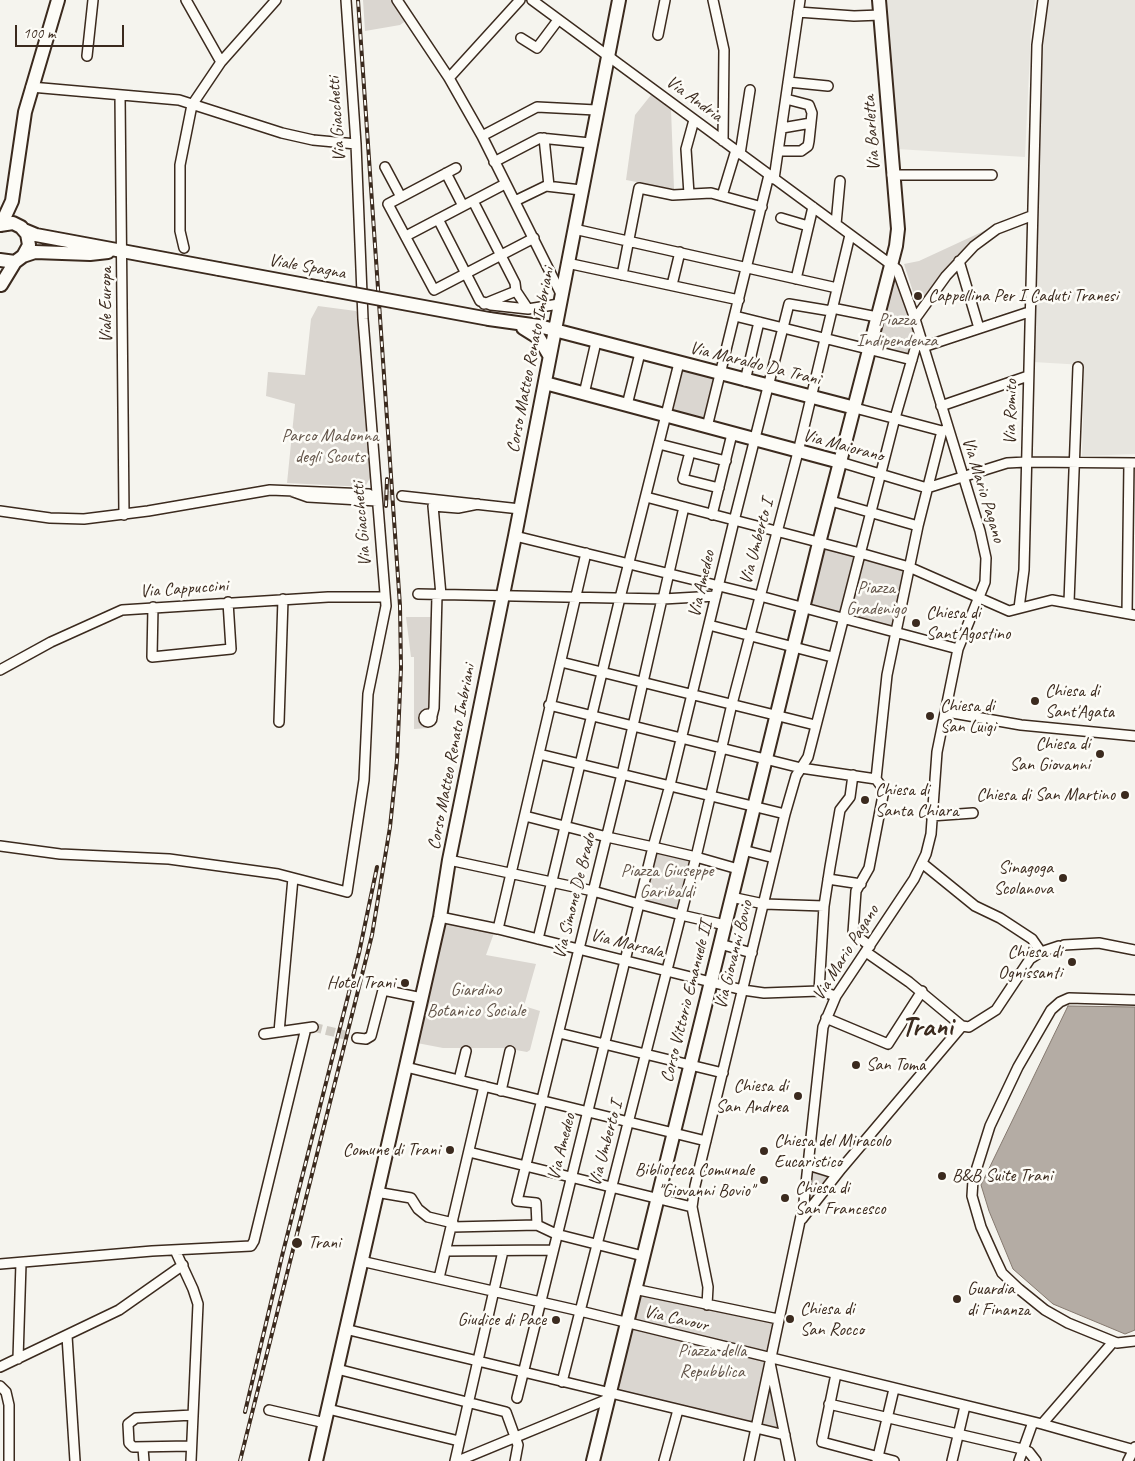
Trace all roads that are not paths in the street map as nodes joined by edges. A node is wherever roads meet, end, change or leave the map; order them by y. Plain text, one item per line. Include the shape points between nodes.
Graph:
1 (58, 0) edge
2 (93, 0) edge
3 (186, 0) edge
4 (276, 0) edge
5 (346, 0) edge
6 (520, 0) edge
7 (532, 0) edge
8 (619, 0) edge
9 (665, 0) edge
10 (713, 0) edge
11 (800, 0) edge
12 (879, 0) edge
13 (1043, 0) edge
14 (401, 3) edge
15 (798, 12) junction
16 (881, 15) junction
17 (558, 20) junction
18 (658, 35) dead end
19 (521, 38) dead end
20 (87, 56) dead end
21 (608, 57) junction
22 (221, 62) junction
23 (449, 78) junction
24 (788, 82) junction
25 (828, 86) dead end
26 (31, 88) junction
27 (750, 90) dead end
28 (120, 95) junction
29 (786, 99) junction
30 (192, 105) junction
31 (596, 110) junction
32 (694, 120) junction
33 (811, 123) junction
34 (782, 128) junction
35 (482, 136) junction
36 (544, 138) junction
37 (723, 141) junction
38 (590, 143) junction
39 (356, 144) junction
40 (778, 151) junction
41 (738, 152) junction
42 (494, 162) junction
43 (385, 167) dead end
44 (456, 168) dead end
45 (446, 173) junction
46 (892, 175) junction
47 (992, 175) dead end
48 (772, 177) junction
49 (840, 181) dead end
50 (505, 184) junction
51 (549, 186) junction
52 (581, 190) junction
53 (689, 194) junction
54 (722, 196) junction
55 (401, 197) junction
56 (12, 201) junction
57 (473, 201) junction
58 (515, 201) junction
59 (463, 206) junction
60 (762, 207) junction
61 (813, 207) junction
62 (1031, 216) junction
63 (781, 218) dead end
64 (438, 219) junction
65 (836, 224) junction
66 (0, 225) edge
67 (808, 226) junction
68 (23, 228) junction
69 (574, 229) junction
70 (850, 235) junction
71 (406, 236) junction
72 (534, 238) junction
73 (628, 241) junction
74 (184, 248) dead end
75 (120, 251) junction
76 (680, 252) junction
77 (501, 255) junction
78 (19, 259) junction
79 (0, 260) edge
80 (959, 261) junction
81 (567, 263) junction
82 (892, 263) junction
83 (746, 267) junction
84 (466, 273) junction
85 (622, 275) junction
86 (796, 279) junction
87 (0, 285) edge
88 (672, 286) junction
89 (837, 288) junction
90 (516, 290) junction
91 (560, 299) junction
92 (739, 300) junction
93 (482, 302) junction
94 (832, 309) junction
95 (528, 310) junction
96 (1029, 312) junction
97 (735, 316) junction
98 (877, 317) junction
99 (489, 319) junction
100 (915, 319) junction
101 (759, 322) junction
102 (538, 326) junction
103 (523, 328) junction
104 (784, 328) junction
105 (979, 328) junction
106 (553, 330) junction
107 (919, 335) junction
108 (825, 338) junction
109 (596, 342) junction
110 (923, 347) junction
111 (870, 349) junction
112 (640, 353) junction
113 (549, 355) junction
114 (912, 360) junction
115 (679, 363) junction
116 (1078, 367) dead end
117 (720, 374) junction
118 (1028, 376) junction
119 (745, 380) junction
120 (545, 383) junction
121 (769, 386) junction
122 (584, 394) junction
123 (811, 396) junction
124 (627, 405) junction
125 (941, 406) junction
126 (854, 408) junction
127 (666, 416) junction
128 (896, 418) junction
129 (707, 427) junction
130 (945, 430) junction
131 (732, 434) junction
132 (755, 440) junction
133 (659, 444) junction
134 (690, 452) junction
135 (798, 452) junction
136 (726, 461) junction
137 (840, 462) junction
138 (1026, 462) junction
139 (1076, 463) junction
140 (1132, 463) edge
141 (881, 475) junction
142 (963, 477) junction
143 (719, 488) junction
144 (928, 488) junction
145 (286, 489) junction
146 (369, 494) tunnel mouth
147 (402, 496) tunnel mouth
148 (646, 497) junction
149 (831, 500) junction
150 (377, 501) junction
151 (478, 504) junction
152 (684, 507) junction
153 (520, 509) junction
154 (0, 511) edge
155 (872, 512) junction
156 (124, 515) junction
157 (712, 515) junction
158 (734, 521) junction
159 (918, 526) junction
160 (777, 532) junction
161 (515, 536) junction
162 (820, 543) junction
163 (860, 552) junction
164 (586, 553) junction
165 (629, 563) junction
166 (909, 567) junction
167 (668, 574) junction
168 (717, 592) junction
169 (418, 594) dead end
170 (439, 595) junction
171 (502, 596) junction
172 (760, 596) junction
173 (385, 597) junction
174 (577, 597) junction
175 (620, 598) junction
176 (979, 598) junction
177 (283, 599) junction
178 (663, 599) junction
179 (228, 602) junction
180 (1069, 602) junction
181 (153, 607) junction
182 (804, 608) junction
183 (1019, 608) junction
184 (1131, 614) edge
185 (842, 619) junction
186 (709, 625) junction
187 (896, 632) junction
188 (750, 636) junction
189 (794, 647) junction
190 (958, 649) junction
191 (832, 657) junction
192 (561, 662) junction
193 (0, 670) edge
194 (602, 672) junction
195 (644, 682) junction
196 (693, 694) junction
197 (732, 704) junction
198 (549, 705) junction
199 (947, 712) junction
200 (777, 715) junction
201 (432, 716) dead end
202 (591, 716) junction
203 (279, 722) dead end
204 (815, 725) junction
205 (633, 726) junction
206 (1135, 736) edge
207 (682, 738) junction
208 (722, 748) junction
209 (538, 754) junction
210 (767, 759) junction
211 (580, 764) junction
212 (801, 768) junction
213 (622, 774) junction
214 (853, 775) junction
215 (876, 779) junction
216 (670, 785) junction
217 (711, 795) junction
218 (754, 806) junction
219 (973, 813) dead end
220 (785, 814) junction
221 (525, 816) junction
222 (932, 816) junction
223 (565, 826) junction
224 (607, 837) junction
225 (0, 846) edge
226 (653, 847) junction
227 (743, 850) junction
228 (696, 857) junction
229 (774, 858) junction
230 (449, 860) junction
231 (922, 863) junction
232 (738, 869) junction
233 (510, 874) junction
234 (293, 878) junction
235 (828, 879) junction
236 (552, 883) junction
237 (861, 884) junction
238 (593, 891) junction
239 (731, 897) junction
240 (639, 904) junction
241 (764, 904) junction
242 (824, 906) junction
243 (681, 915) junction
244 (440, 917) junction
245 (724, 925) junction
246 (498, 929) junction
247 (538, 939) junction
248 (720, 944) junction
249 (578, 949) junction
250 (868, 949) junction
251 (1135, 950) edge
252 (1041, 952) junction
253 (752, 953) junction
254 (626, 961) junction
255 (668, 972) junction
256 (711, 983) junction
257 (743, 990) junction
258 (818, 991) junction
259 (922, 991) junction
260 (836, 996) junction
261 (422, 998) junction
262 (1135, 1000) edge
263 (826, 1018) junction
264 (962, 1026) junction
265 (279, 1032) junction
266 (559, 1033) junction
267 (264, 1034) dead end
268 (357, 1038) dead end
269 (604, 1044) junction
270 (466, 1050) dead end
271 (510, 1051) dead end
272 (645, 1055) junction
273 (406, 1066) junction
274 (689, 1066) junction
275 (723, 1073) junction
276 (459, 1080) junction
277 (484, 1086) junction
278 (501, 1091) junction
279 (542, 1102) junction
280 (587, 1112) junction
281 (630, 1121) junction
282 (674, 1133) junction
283 (706, 1141) junction
284 (469, 1152) junction
285 (808, 1165) junction
286 (526, 1166) junction
287 (837, 1174) junction
288 (571, 1177) junction
289 (612, 1187) junction
290 (376, 1192) junction
291 (657, 1198) junction
292 (692, 1207) junction
293 (800, 1221) junction
294 (452, 1225) junction
295 (537, 1225) junction
296 (556, 1234) junction
297 (597, 1244) junction
298 (175, 1250) junction
299 (552, 1250) junction
300 (446, 1251) junction
301 (503, 1251) junction
302 (643, 1256) junction
303 (361, 1261) junction
304 (21, 1263) junction
305 (0, 1264) edge
306 (183, 1265) junction
307 (439, 1278) junction
308 (634, 1289) junction
309 (495, 1291) junction
310 (540, 1302) junction
311 (707, 1304) junction
312 (580, 1311) junction
313 (778, 1319) junction
314 (625, 1324) junction
315 (345, 1329) junction
316 (67, 1336) junction
317 (1135, 1341) edge
318 (1113, 1342) junction
319 (18, 1358) junction
320 (769, 1359) junction
321 (478, 1361) junction
322 (0, 1367) edge
323 (337, 1369) junction
324 (522, 1372) junction
325 (836, 1374) junction
326 (562, 1382) junction
327 (0, 1386) edge
328 (894, 1389) junction
329 (609, 1396) junction
330 (517, 1398) dead end
331 (468, 1402) junction
332 (829, 1404) junction
333 (965, 1406) junction
334 (328, 1409) junction
335 (269, 1410) dead end
336 (678, 1410) junction
337 (193, 1415) junction
338 (887, 1417) junction
339 (325, 1423) junction
340 (1038, 1423) junction
341 (756, 1429) junction
342 (958, 1434) junction
343 (785, 1436) junction
344 (515, 1438) junction
345 (460, 1441) junction
346 (191, 1446) junction
347 (143, 1448) junction
348 (1134, 1448) edge
349 (1022, 1449) junction
350 (877, 1459) edge
351 (9, 1461) edge
352 (75, 1461) edge
353 (144, 1461) edge
354 (191, 1461) edge
355 (316, 1461) edge
356 (457, 1461) edge
357 (515, 1461) edge
358 (592, 1461) edge
359 (664, 1461) edge
360 (749, 1461) edge
361 (790, 1461) edge
362 (894, 1461) edge
363 (952, 1461) edge
364 (1019, 1461) edge
365 (1036, 1461) edge
366 (1128, 1461) edge

1 - 26 street
2 - 20 street
3 - 22 street
4 - 22 street
5 - 39 street, Via Giacchetti
6 - 23 street
7 - 17 street, Via Andria
8 - 21 street, Corso Matteo Renato Imbriani
9 - 18 street
10 - 37 street via 724,50
11 - 15 street
12 - 16 street, Via Barletta
13 - 62 street, Via Romito via 1037,45
14 - 23 street
15 - 16 street
15 - 24 street
16 - 46 street, Via Barletta
17 - 19 street via 537,48
17 - 21 street, Via Andria
21 - 31 street, Corso Matteo Renato Imbriani
21 - 32 street, Via Andria
22 - 30 street
23 - 35 street
24 - 25 street
24 - 29 street
26 - 28 street
26 - 56 street
27 - 41 street
28 - 30 street via 179,100
28 - 75 street, Viale Europa
29 - 33 street via 809,105
29 - 34 street
30 - 39 street via 282,133
30 - 74 street via 180,165 180,231
31 - 35 street via 537,107
31 - 38 street, Corso Matteo Renato Imbriani
32 - 37 street, Via Andria
32 - 53 street via 686,149
33 - 34 street
33 - 40 street via 809,143 805,149
34 - 40 street
35 - 42 street
36 - 38 street
36 - 42 street via 534,140
36 - 51 street
37 - 41 street, Via Andria
38 - 52 street, Corso Matteo Renato Imbriani
39 - 150 street, Via Giacchetti via 363,319
40 - 48 street
41 - 48 street, Via Andria
41 - 54 street
42 - 50 street
43 - 55 street
44 - 45 street
45 - 55 street
45 - 59 street
46 - 47 street
46 - 82 street, Via Barletta via 898,229
48 - 60 street
48 - 61 street, Via Andria
49 - 65 street
50 - 57 street
50 - 58 street
51 - 52 street
51 - 58 street
52 - 69 street, Corso Matteo Renato Imbriani
53 - 54 street via 706,192
53 - 73 street via 673,195 639,188
54 - 60 street
55 - 71 street via 388,204
56 - 66 street
56 - 68 street via 15,217
57 - 59 street
57 - 77 street
58 - 72 street
59 - 64 street
60 - 83 street
61 - 65 street, Via Andria
61 - 67 street
62 - 80 street via 997,229
62 - 96 street, Via Romito
63 - 67 street
64 - 71 street
64 - 84 street
65 - 70 street, Via Andria
66 - 68 street, Viale Spagna via 13,223
67 - 86 street
68 - 75 street, Viale Spagna via 36,235
68 - 78 street via 29,245
69 - 73 street
69 - 81 street, Corso Matteo Renato Imbriani
70 - 82 street, Via Andria
70 - 89 street, Via Umberto I
71 - 84 street via 434,290
72 - 77 street
72 - 91 street
73 - 76 street
73 - 85 street
75 - 78 street, Viale Spagna via 90,254 35,252
75 - 99 street, Viale Spagna, bridge
75 - 156 street, Viale Europa
76 - 83 street
76 - 88 street
77 - 84 street
77 - 90 street
78 - 79 street, Viale Spagna
78 - 87 street
80 - 100 street
80 - 105 street
81 - 85 street
81 - 91 street, Corso Matteo Renato Imbriani
82 - 98 street
82 - 100 street via 901,276
83 - 86 street
83 - 92 street
84 - 93 street
85 - 88 street
86 - 89 street
88 - 92 street
89 - 94 street, Via Umberto I
90 - 93 street
90 - 95 street
91 - 95 street
91 - 102 street via 550,319
91 - 106 street, Corso Matteo Renato Imbriani
92 - 97 street
93 - 95 street
94 - 98 street
94 - 104 street, Via Amedeo via 789,304
94 - 108 street, Via Umberto I
96 - 105 street
96 - 118 street, Via Romito
97 - 101 street
97 - 117 street
98 - 111 street
99 - 102 street, Viale Spagna
99 - 103 street, Viale Spagna
100 - 107 street
101 - 104 street
101 - 119 street
102 - 106 street, Viale Spagna
103 - 106 street, Viale Spagna via 544,334
103 - 113 street, Viale Spagna via 539,338
104 - 108 street
104 - 121 street, Via Amedeo
105 - 110 street
106 - 109 street, Via Maraldo Da Trani
106 - 113 street, Corso Matteo Renato Imbriani
107 - 110 street, Via Mario Pagano
107 - 114 street
108 - 111 street
108 - 123 street, Via Umberto I
109 - 112 street, Via Maraldo Da Trani
109 - 122 street
110 - 125 street, Via Mario Pagano
111 - 114 street
111 - 126 street
112 - 115 street, Via Maraldo Da Trani
112 - 124 street
113 - 120 street, Corso Matteo Renato Imbriani
114 - 128 street
115 - 117 street, Via Maraldo Da Trani
115 - 127 street
116 - 139 street
117 - 119 street, Via Maraldo Da Trani
117 - 129 street
118 - 125 street
118 - 138 street, Via Romito
119 - 121 street, Via Maraldo Da Trani
120 - 122 street, Via Maiorano
120 - 153 street, Corso Matteo Renato Imbriani
121 - 123 street, Via Maraldo Da Trani
121 - 132 street, Via Amedeo
122 - 124 street, Via Maiorano
123 - 126 street, Via Maraldo Da Trani
123 - 135 street, Via Umberto I
124 - 127 street, Via Maiorano
125 - 130 street, Via Mario Pagano
126 - 128 street, Via Maraldo Da Trani
126 - 137 street
127 - 129 street, Via Maiorano
127 - 133 street
128 - 130 street, Via Maraldo Da Trani
128 - 141 street
129 - 131 street, Via Maiorano
130 - 142 street, Via Mario Pagano
130 - 144 street
131 - 132 street, Via Maiorano
131 - 136 street
132 - 135 street, Via Maiorano
132 - 158 street, Via Amedeo
133 - 134 street
133 - 148 street
134 - 136 street
134 - 143 street via 683,479
135 - 137 street, Via Maiorano
135 - 160 street, Via Umberto I
136 - 143 street
137 - 141 street, Via Maiorano
137 - 149 street
138 - 139 street
138 - 142 street via 1002,464
138 - 183 street, Via Romito via 1024,574
139 - 140 street
139 - 180 street
140 - 184 street
141 - 144 street, Via Maiorano
141 - 155 street
142 - 144 street
142 - 176 street, Via Mario Pagano via 986,558 985,582
143 - 157 street
144 - 159 street
145 - 146 street
145 - 150 street via 308,497
145 - 156 street
147 - 151 street
148 - 152 street
148 - 165 street
149 - 155 street
149 - 162 street
150 - 173 street, Via Giacchetti
151 - 153 street
151 - 170 street via 458,508 433,506
152 - 157 street
152 - 167 street, Via Simone De Brado
153 - 161 street, Corso Matteo Renato Imbriani
154 - 156 street via 66,519
155 - 159 street
155 - 163 street
157 - 158 street
158 - 160 street
158 - 168 street, Via Amedeo
159 - 166 street
160 - 162 street
160 - 172 street, Via Umberto I
161 - 164 street
161 - 171 street, Corso Matteo Renato Imbriani
162 - 163 street
162 - 182 street
163 - 166 street
163 - 185 street
164 - 165 street
164 - 174 street
165 - 167 street
165 - 175 street
166 - 176 street
166 - 187 street
167 - 168 street
167 - 178 street, Via Simone De Brado
168 - 172 street
168 - 178 street
168 - 186 street, Via Amedeo
169 - 170 street
170 - 171 street
170 - 201 street
171 - 174 street
171 - 230 street, Corso Matteo Renato Imbriani
172 - 182 street
172 - 188 street, Via Umberto I
173 - 177 street, Via Cappuccini
173 - 234 street, Via Giacchetti via 368,694 364,780 347,892
174 - 175 street
174 - 192 street
175 - 178 street
175 - 194 street
176 - 183 street via 1009,610
176 - 190 street, Via Mario Pagano
177 - 179 street, Via Cappuccini
177 - 203 street
178 - 195 street, Via Simone De Brado
179 - 181 street, Via Cappuccini
179 - 181 street via 231,650 152,656
180 - 183 street via 1046,600
180 - 184 street
181 - 193 street, Via Cappuccini via 122,610 101,618
182 - 185 street
182 - 189 street, Corso Vittorio Emanuele II
185 - 187 street
185 - 191 street, Via Giovanni Bovio
186 - 188 street
186 - 196 street, Via Amedeo
187 - 190 street
187 - 215 street via 887,675
188 - 189 street
188 - 197 street, Via Umberto I
189 - 191 street
189 - 200 street, Corso Vittorio Emanuele II
190 - 199 street, Via Mario Pagano
191 - 204 street, Via Giovanni Bovio
192 - 194 street
192 - 198 street
194 - 195 street
194 - 202 street
195 - 196 street
195 - 205 street, Via Simone De Brado
196 - 197 street
196 - 207 street, Via Amedeo
197 - 200 street
197 - 208 street, Via Umberto I
198 - 202 street
198 - 209 street
199 - 206 street via 1013,725
199 - 222 street, Via Mario Pagano via 935,760
200 - 204 street
200 - 210 street, Corso Vittorio Emanuele II
202 - 205 street
202 - 211 street
204 - 212 street, Via Giovanni Bovio via 808,757
205 - 207 street
205 - 213 street, Via Simone De Brado
207 - 208 street
207 - 216 street, Via Amedeo
208 - 210 street
208 - 217 street, Via Umberto I
209 - 211 street
209 - 221 street
210 - 212 street
210 - 218 street, Corso Vittorio Emanuele II
211 - 213 street
211 - 223 street
212 - 214 street
212 - 220 street, Via Giovanni Bovio
213 - 216 street
213 - 224 street, Via Simone De Brado
214 - 215 street
214 - 235 street via 850,797 840,810
215 - 237 street via 884,790 869,868
216 - 217 street
216 - 226 street, Via Amedeo
217 - 218 street
217 - 228 street, Via Umberto I
218 - 220 street
218 - 227 street, Corso Vittorio Emanuele II
219 - 222 street
220 - 229 street, Via Giovanni Bovio
221 - 223 street
221 - 233 street
222 - 231 street, Via Mario Pagano
223 - 224 street
223 - 236 street
224 - 226 street
224 - 238 street, Via Simone De Brado
225 - 234 street via 60,854 169,859
226 - 228 street
226 - 240 street
227 - 229 street
227 - 232 street, Corso Vittorio Emanuele II
228 - 232 street
228 - 243 street
229 - 241 street, Via Giovanni Bovio
230 - 233 street
230 - 244 street, Corso Matteo Renato Imbriani
231 - 250 street, Via Mario Pagano
231 - 252 street via 975,906 1032,939
232 - 239 street, Corso Vittorio Emanuele II
233 - 236 street
233 - 246 street
234 - 265 street
235 - 237 street
235 - 242 street
236 - 238 street
236 - 247 street
237 - 250 street via 856,891 853,933
238 - 240 street
238 - 249 street, Via Simone De Brado
239 - 241 street
239 - 245 street, Corso Vittorio Emanuele II
240 - 243 street
240 - 254 street, Via Amedeo
241 - 242 street
241 - 253 street, Via Giovanni Bovio
242 - 258 street
243 - 245 street
243 - 255 street, Via Umberto I
244 - 246 street, Via Marsala
244 - 261 street, Corso Matteo Renato Imbriani
245 - 248 street, Corso Vittorio Emanuele II
246 - 247 street, Via Marsala
247 - 249 street, Via Marsala
248 - 253 street
248 - 256 street, Corso Vittorio Emanuele II
249 - 254 street, Via Marsala
249 - 266 street, Via Simone De Brado
250 - 259 street
250 - 260 street, Via Mario Pagano
251 - 252 street via 1099,943 1061,945
252 - 264 street via 1029,961 996,1010 969,1026
253 - 257 street, Via Giovanni Bovio
254 - 255 street, Via Marsala
254 - 269 street, Via Amedeo
255 - 256 street, Via Marsala
255 - 272 street, Via Umberto I
256 - 257 street, Via Marsala
256 - 274 street, Corso Vittorio Emanuele II
257 - 258 street, Via Marsala via 764,993
257 - 275 street, Via Giovanni Bovio
258 - 260 street, Via Marsala
259 - 263 street via 888,1044
259 - 264 street
260 - 263 street, Via Mario Pagano
261 - 268 street via 383,990 371,1036
261 - 273 street, Corso Matteo Renato Imbriani
262 - 318 street via 1074,998 1055,1006 1037,1030 1007,1089 985,1139 973,1180 972,1196 981,1227 1007,1278 1053,1315
263 - 285 street, Via Mario Pagano via 818,1054
264 - 287 street
265 - 267 street
265 - 298 street via 309,1027 254,1241 250,1246
266 - 269 street
266 - 279 street, Via Simone De Brado
269 - 272 street
269 - 280 street, Via Amedeo
270 - 276 street
271 - 278 street
272 - 274 street
272 - 281 street, Via Umberto I
273 - 276 street
273 - 290 street, Corso Matteo Renato Imbriani
274 - 275 street
274 - 282 street, Corso Vittorio Emanuele II
275 - 283 street, Via Giovanni Bovio
276 - 277 street
277 - 278 street
277 - 284 street
278 - 279 street
279 - 280 street
279 - 286 street, Via Simone De Brado
280 - 281 street
280 - 288 street, Via Amedeo
281 - 282 street
281 - 289 street, Via Umberto I
282 - 283 street
282 - 291 street, Corso Vittorio Emanuele II
283 - 292 street, Via Giovanni Bovio
284 - 286 street
284 - 294 street
285 - 287 street
285 - 293 street, Via Mario Pagano
286 - 288 street
286 - 295 street, Via Simone De Brado via 517,1201 536,1203
287 - 293 street
288 - 289 street
288 - 296 street, Via Amedeo
289 - 291 street
289 - 297 street, Via Umberto I
290 - 294 street via 411,1198 428,1217
290 - 303 street, Corso Matteo Renato Imbriani
291 - 292 street
291 - 302 street, Corso Vittorio Emanuele II
292 - 311 street, Via Giovanni Bovio via 708,1287
293 - 313 street
294 - 295 street
294 - 300 street
295 - 296 street
296 - 297 street
296 - 299 street, Via Amedeo
297 - 302 street
297 - 312 street, Via Umberto I
298 - 304 street
298 - 306 street
299 - 301 street
299 - 310 street, Via Amedeo
300 - 301 street
300 - 307 street
301 - 309 street
302 - 308 street, Corso Vittorio Emanuele II
303 - 307 street, Via Cavour
303 - 315 street, Corso Matteo Renato Imbriani
304 - 305 street
304 - 319 street
306 - 316 street via 137,1299
306 - 337 street via 198,1304
307 - 309 street, Via Cavour
308 - 311 street
308 - 314 street
309 - 310 street, Via Cavour
309 - 321 street
310 - 312 street, Via Cavour
310 - 324 street, Via Amedeo
311 - 313 street
312 - 314 street, Via Cavour
312 - 326 street, Via Umberto I
313 - 320 street
314 - 320 street, Via Cavour
314 - 329 street
315 - 321 street
315 - 323 street, Corso Matteo Renato Imbriani
316 - 319 street
316 - 352 street
317 - 318 street
318 - 340 street
319 - 322 street
320 - 325 street, Via Cavour
320 - 341 street
320 - 343 street
321 - 324 street
321 - 331 street
323 - 331 street
323 - 334 street, Corso Matteo Renato Imbriani
324 - 326 street
324 - 330 street, Via Amedeo
325 - 328 street, Via Cavour
325 - 332 street
326 - 329 street
327 - 351 street via 6,1392 8,1405
328 - 333 street, Via Cavour
328 - 338 street
329 - 336 street
329 - 344 street
329 - 358 street
331 - 344 street via 506,1412
331 - 345 street
332 - 338 street
332 - 350 street via 822,1442
333 - 340 street, Via Cavour
333 - 342 street
334 - 339 street, Corso Matteo Renato Imbriani
334 - 345 street
335 - 339 street
336 - 341 street
336 - 359 street
337 - 346 street
337 - 347 street via 132,1419 128,1424 129,1443
338 - 342 street
338 - 350 street
339 - 355 street, Corso Matteo Renato Imbriani
340 - 348 street, Via Cavour
340 - 349 street
341 - 343 street
341 - 360 street
342 - 349 street
342 - 363 street
343 - 361 street
344 - 356 street
344 - 357 street via 518,1445
345 - 356 street
346 - 347 street
346 - 354 street
347 - 353 street
348 - 366 street
349 - 364 street
349 - 365 street
350 - 362 street

